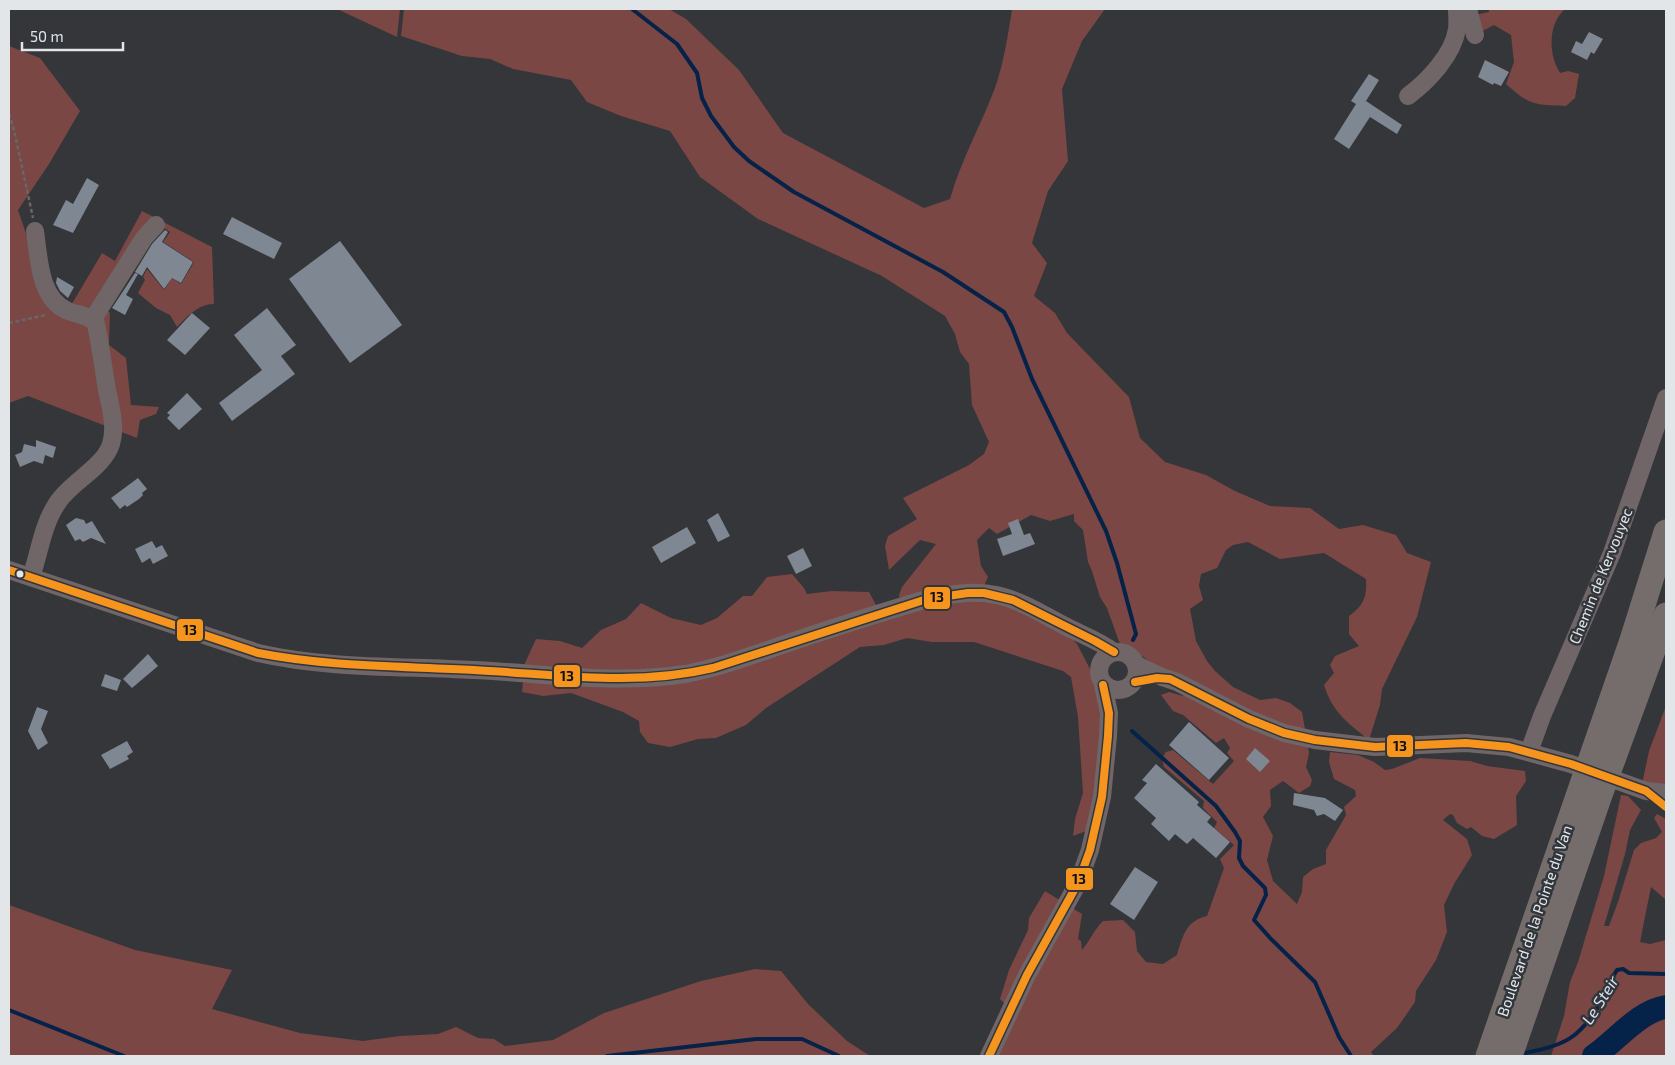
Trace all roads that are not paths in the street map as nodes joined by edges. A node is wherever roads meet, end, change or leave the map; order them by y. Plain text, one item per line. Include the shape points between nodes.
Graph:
1 (1457, 9) edge
2 (1468, 9) edge
3 (1475, 35) dead end
4 (1408, 96) dead end
5 (156, 225) dead end
6 (35, 231) road end
7 (93, 319) junction
8 (1666, 398) edge
9 (1666, 532) edge
10 (9, 570) edge
11 (31, 577) junction
12 (1666, 615) edge
13 (1065, 626) junction
14 (1114, 652) junction
15 (1101, 676) junction
16 (1131, 679) junction
17 (1109, 713) junction
18 (1606, 748) junction
19 (1530, 752) junction
20 (1590, 791) junction
21 (1646, 791) junction
22 (1666, 793) edge
23 (1666, 807) edge
24 (1508, 1031) junction
25 (989, 1056) edge
26 (1488, 1056) edge
27 (1510, 1056) edge

1 - 4 street via 1457,30 1448,49 1428,80
2 - 3 street
5 - 7 street
6 - 7 street via 41,268 54,302
7 - 11 street via 112,412 112,440 105,455 64,494 54,508 43,532
8 - 19 street, Chemin de Kervouyec via 1612,553 1542,716
9 - 18 highway via 1632,640
10 - 11 street
11 - 13 street via 280,658 333,664 581,677 658,676 702,670 918,601 953,594 981,592 1010,598
12 - 18 highway
13 - 14 street
13 - 15 street via 1089,651
14 - 15 street via 1104,659
14 - 16 street via 1128,654
15 - 16 street via 1110,689
15 - 17 street
16 - 17 street
16 - 19 street via 1162,677 1177,682 1249,719 1307,739 1375,746 1493,744
17 - 25 street via 1102,797 1084,867
18 - 20 highway
19 - 21 street
20 - 24 highway, Boulevard de la Pointe du Van
20 - 24 highway, Boulevard de la Pointe du Van via 1540,967
21 - 22 street
21 - 23 street
24 - 26 highway, Boulevard de la Pointe du Van
24 - 27 highway, Boulevard de la Pointe du Van

